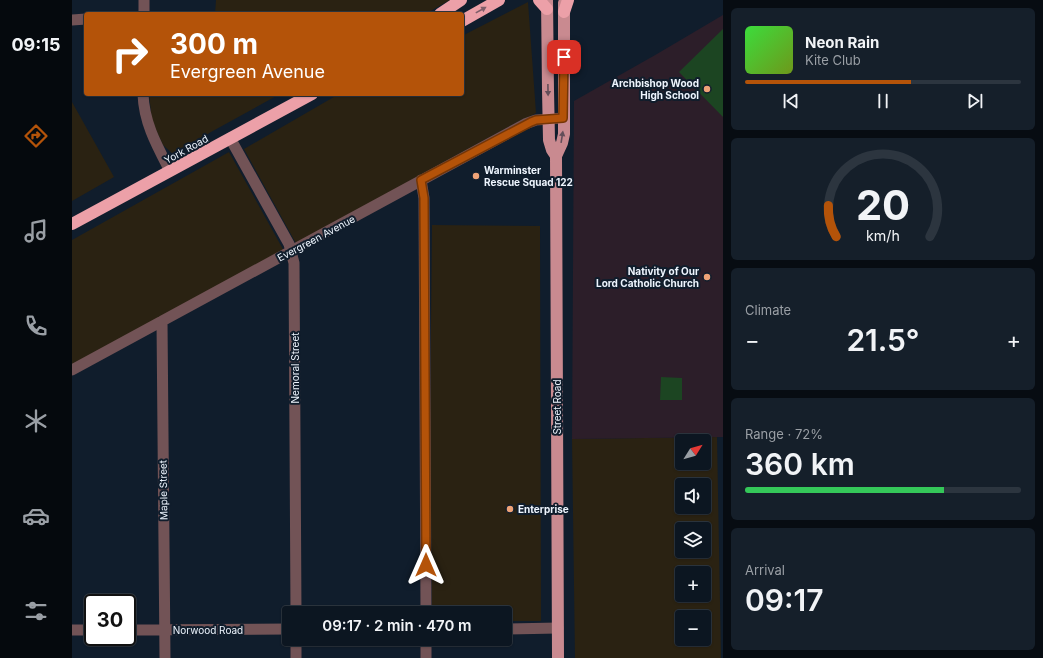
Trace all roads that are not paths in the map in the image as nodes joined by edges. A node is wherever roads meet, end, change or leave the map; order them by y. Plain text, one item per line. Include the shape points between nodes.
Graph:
1 (144, 0) edge
2 (461, 0) edge
3 (499, 0) edge
4 (568, 0) edge
5 (544, 3) edge
6 (564, 6) edge
7 (144, 12) edge
8 (443, 12) edge
9 (84, 19) edge
10 (72, 20) edge
11 (464, 20) edge
12 (143, 96) edge
13 (308, 96) edge
14 (563, 118) junction
15 (548, 119) junction
16 (230, 138) junction
17 (556, 156) junction
18 (170, 171) junction
19 (421, 180) junction
20 (72, 224) edge
21 (291, 251) junction
22 (162, 321) junction
23 (72, 370) edge
24 (296, 606) edge
25 (426, 606) edge
26 (558, 628) junction
27 (282, 629) edge
28 (512, 629) edge
29 (72, 630) edge
30 (84, 630) edge
31 (136, 630) edge
32 (165, 630) junction
33 (296, 646) edge
34 (426, 646) edge
35 (165, 658) edge
36 (296, 658) edge
37 (426, 658) edge
38 (558, 658) edge

1 - 7 street
2 - 8 highway
11 -> 3 highway
4 - 6 highway
5 -> 15 main road, Street Road
6 - 14 main road, Street Road
9 - 10 street
12 - 18 street via 149,128
13 - 16 highway, York Road
14 - 15 street, Evergreen Avenue
17 -> 14 main road, Street Road via 564,134
15 - 17 main road, Street Road via 549,140
15 - 19 street, Evergreen Avenue via 525,124
16 - 18 highway, York Road
16 - 21 street, Nemoral Street
17 - 26 main road, Street Road
18 - 20 highway, York Road
19 - 21 street, Evergreen Avenue
19 - 25 street via 424,203
21 - 22 street, Evergreen Avenue
21 - 24 street, Nemoral Street via 294,263
22 - 23 street, Evergreen Avenue
22 - 32 street, Maple Street
26 - 28 street
26 - 38 main road, Street Road
27 - 32 street, Norwood Road
29 - 30 street
31 - 32 street, Norwood Road
32 - 35 street, Maple Street
33 - 36 street
34 - 37 street

